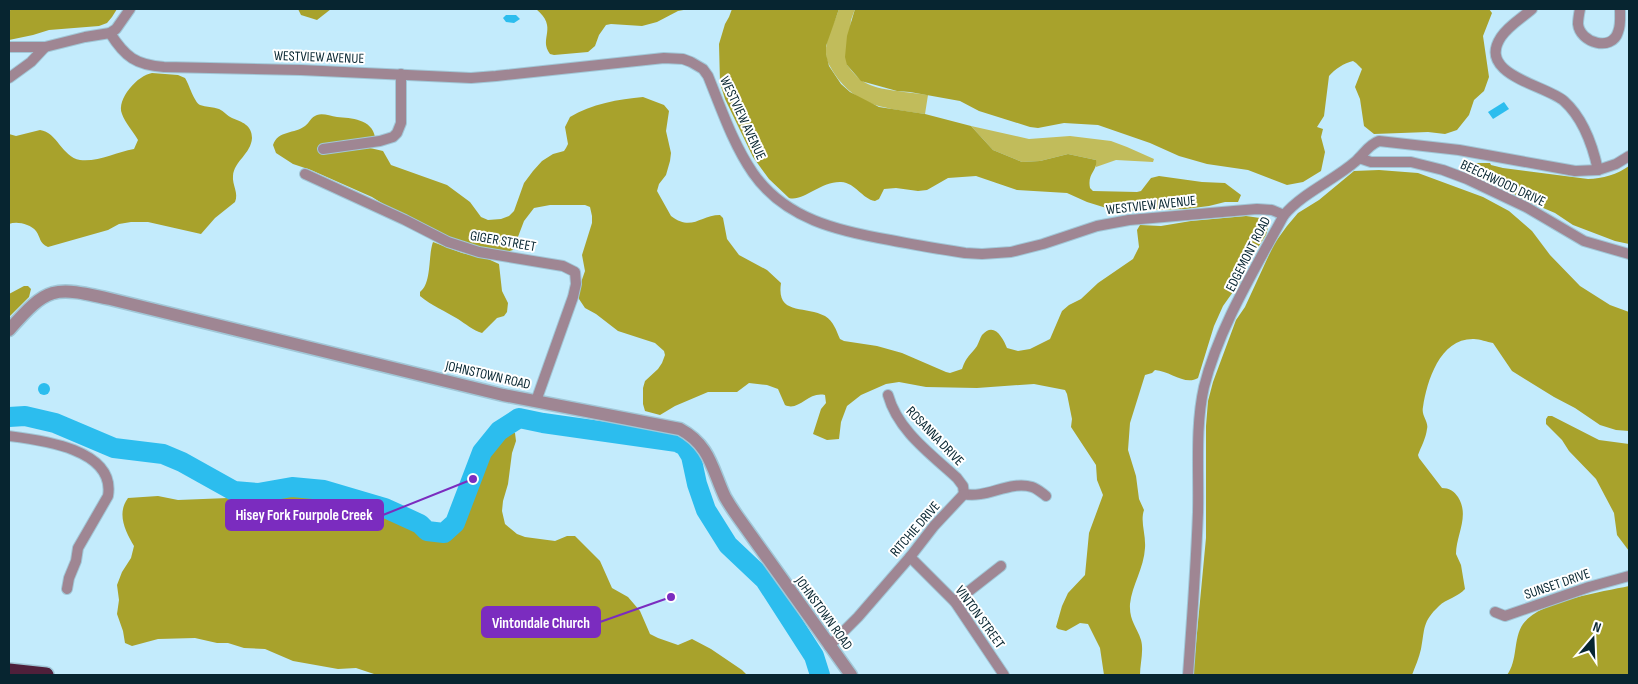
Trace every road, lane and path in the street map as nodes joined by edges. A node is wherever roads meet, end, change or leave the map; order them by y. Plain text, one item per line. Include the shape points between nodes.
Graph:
1 (130, 9) edge
2 (1532, 9) edge
3 (1580, 9) edge
4 (1620, 9) edge
5 (110, 33) junction
6 (45, 46) junction
7 (9, 47) edge
8 (401, 74) junction
9 (9, 78) edge
10 (323, 149) dead end
11 (1629, 156) edge
12 (1359, 158) junction
13 (1598, 170) junction
14 (305, 174) dead end
15 (1284, 215) junction
16 (1629, 254) edge
17 (9, 330) edge
18 (888, 396) dead end
19 (536, 402) junction
20 (9, 436) edge
21 (964, 494) junction
22 (1046, 496) dead end
23 (910, 557) junction
24 (1001, 566) dead end
25 (1629, 576) edge
26 (67, 589) dead end
27 (955, 602) junction
28 (1495, 612) dead end
29 (829, 646) junction
30 (9, 671) edge
31 (46, 675) edge
32 (851, 675) edge
33 (1004, 675) edge
34 (1188, 675) edge

1 - 5 street
2 - 13 street via 1501,37 1496,58 1507,72 1557,96 1569,106 1591,146
3 - 4 street via 1578,24 1583,35 1600,43 1608,43 1616,37 1620,27
5 - 6 street
5 - 8 street, WESTVIEW AVENUE via 128,56 151,66
6 - 7 street
6 - 9 street via 31,62
8 - 10 street via 401,123 393,137 380,142
8 - 15 street, WESTVIEW AVENUE via 483,77 652,58 691,62 708,76 732,135 754,174 786,205 812,220 847,232 965,253 1011,252 1096,226 1129,220 1257,209
11 - 13 street, EDGEMONT ROAD
12 - 13 street, EDGEMONT ROAD via 1373,143 1386,141 1564,169
12 - 15 street, EDGEMONT ROAD via 1298,201
12 - 16 street, BEECHWOOD DRIVE via 1370,162 1411,162 1443,170 1526,207 1584,241
14 - 19 street, GIGER STREET via 448,242 479,252 563,266 575,272 573,297
15 - 34 street, EDGEMONT ROAD via 1225,330 1204,388
17 - 19 street, JOHNSTOWN ROAD via 42,297 71,291
18 - 21 street, ROSANNA DRIVE via 898,420 957,478
19 - 29 street, JOHNSTOWN ROAD via 670,426 696,439 738,517
20 - 26 street via 77,452 94,461 106,473 108,496 78,548
21 - 22 street via 1030,486
21 - 23 street, RITCHIE DRIVE
23 - 27 street, VINTON STREET
23 - 29 street, RITCHIE DRIVE via 858,618
24 - 27 street
25 - 28 street, SUNSET DRIVE via 1505,616
27 - 33 street, VINTON STREET
29 - 32 street, JOHNSTOWN ROAD
30 - 31 highway

